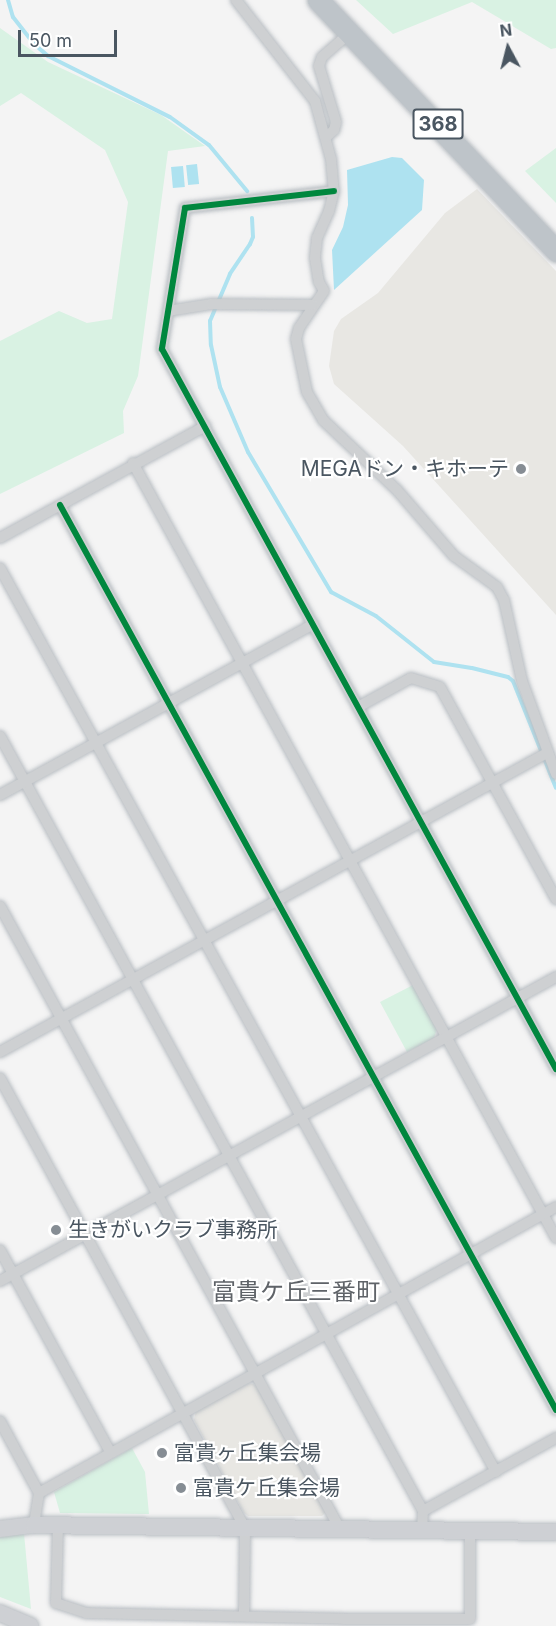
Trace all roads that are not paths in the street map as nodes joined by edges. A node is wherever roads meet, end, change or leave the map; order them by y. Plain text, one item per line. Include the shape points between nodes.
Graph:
1 (236, 0) edge
2 (318, 0) edge
3 (350, 33) junction
4 (326, 137) junction
5 (334, 191) junction
6 (556, 251) edge
7 (312, 306) junction
8 (168, 311) junction
9 (205, 426) junction
10 (133, 463) junction
11 (60, 505) junction
12 (0, 538) edge
13 (0, 568) edge
14 (314, 624) junction
15 (241, 662) junction
16 (169, 703) junction
17 (358, 707) junction
18 (0, 736) edge
19 (96, 743) junction
20 (547, 753) junction
21 (556, 774) edge
22 (25, 782) junction
23 (492, 782) junction
24 (0, 795) edge
25 (420, 822) junction
26 (350, 861) junction
27 (556, 899) edge
28 (278, 900) junction
29 (0, 906) edge
30 (205, 940) junction
31 (556, 977) edge
32 (133, 979) junction
33 (518, 998) junction
34 (61, 1018) junction
35 (447, 1038) junction
36 (0, 1052) edge
37 (556, 1069) edge
38 (374, 1077) junction
39 (0, 1078) edge
40 (301, 1118) junction
41 (230, 1155) junction
42 (158, 1195) junction
43 (556, 1207) edge
44 (543, 1214) junction
45 (86, 1235) junction
46 (556, 1238) edge
47 (0, 1251) edge
48 (472, 1255) junction
49 (13, 1274) junction
50 (0, 1281) edge
51 (398, 1294) junction
52 (327, 1333) junction
53 (255, 1373) junction
54 (556, 1410) edge
55 (182, 1412) junction
56 (0, 1421) edge
57 (556, 1438) edge
58 (110, 1452) junction
59 (496, 1472) junction
60 (39, 1493) junction
61 (423, 1511) junction
62 (34, 1525) junction
63 (58, 1525) junction
64 (246, 1528) junction
65 (0, 1529) edge
66 (340, 1529) junction
67 (422, 1530) junction
68 (471, 1531) junction
69 (556, 1532) edge
70 (0, 1613) edge
71 (244, 1616) junction
72 (343, 1622) edge
73 (30, 1626) edge

1 - 4 street via 315,101
2 - 3 highway, 368
3 - 4 street via 322,57 319,66 336,122
3 - 6 highway, 368
4 - 5 street
5 - 7 street via 317,238 315,258 324,291
5 - 8 street via 185,208
7 - 8 street via 211,304
7 - 20 street via 296,339 306,392 315,409 397,490 454,556 497,587
8 - 9 street via 162,349
9 - 10 street
9 - 14 street
10 - 11 street
10 - 15 street
11 - 12 street
11 - 16 street
13 - 19 street
14 - 15 street
14 - 17 street
15 - 16 street
15 - 26 street
16 - 19 street
16 - 28 street
17 - 23 street via 411,678 440,687
17 - 25 street
18 - 22 street
19 - 22 street
19 - 30 street
20 - 21 street
20 - 23 street
22 - 24 street
22 - 32 street
23 - 25 street
23 - 27 street
25 - 26 street
25 - 33 street
26 - 28 street
26 - 35 street
28 - 30 street
28 - 38 street
29 - 34 street
30 - 32 street
30 - 40 street
31 - 33 street
32 - 34 street
32 - 41 street
33 - 35 street
33 - 37 street
34 - 36 street
34 - 42 street
35 - 38 street
35 - 44 street
38 - 40 street
38 - 48 street
39 - 45 street
40 - 41 street
40 - 51 street
41 - 42 street
41 - 52 street
42 - 45 street
42 - 53 street
43 - 44 street
44 - 46 street
44 - 48 street
45 - 49 street
45 - 55 street
47 - 49 street
48 - 51 street
48 - 54 street
49 - 50 street
49 - 58 street
51 - 52 street
51 - 59 street
52 - 53 street
52 - 61 street
53 - 55 street
53 - 66 street
55 - 58 street
55 - 64 street
56 - 60 street
57 - 59 street
58 - 60 street
59 - 61 street
60 - 62 street
61 - 67 street
62 - 63 street
62 - 65 street
63 - 64 street
63 - 71 street via 56,1603 86,1613
64 - 66 street
64 - 71 street
66 - 67 street
67 - 68 street
68 - 69 street
68 - 72 street via 470,1619
70 - 73 street
71 - 72 street

